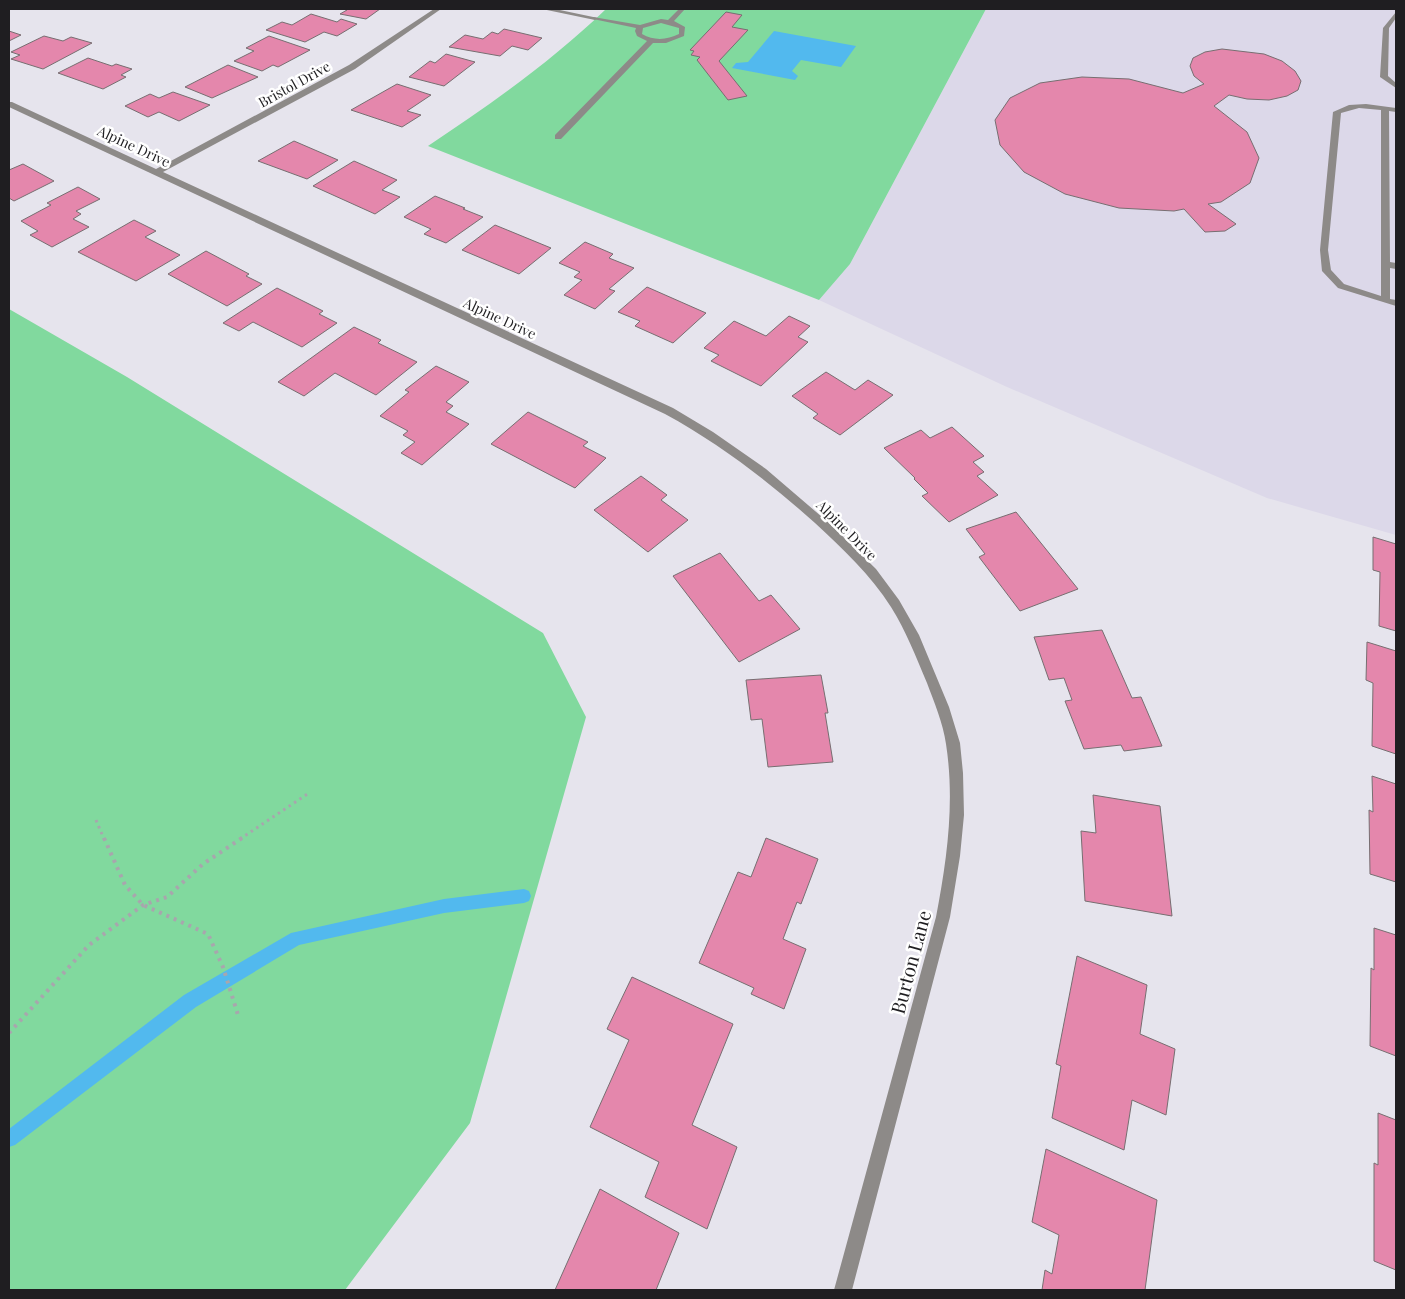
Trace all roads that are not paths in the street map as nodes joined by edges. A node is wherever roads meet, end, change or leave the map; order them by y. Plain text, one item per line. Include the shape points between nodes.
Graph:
1 (438, 9) edge
2 (545, 9) edge
3 (682, 9) edge
4 (1396, 14) edge
5 (670, 22) junction
6 (640, 27) junction
7 (651, 41) junction
8 (1396, 86) edge
9 (9, 104) edge
10 (1384, 108) junction
11 (1396, 110) edge
12 (558, 137) dead end
13 (157, 172) junction
14 (1386, 264) junction
15 (1396, 266) edge
16 (1385, 301) junction
17 (1396, 303) edge
18 (917, 643) joint
19 (843, 1290) edge

1 - 13 street, Bristol Drive via 344,71
2 - 6 street
3 - 5 street
4 - 8 street via 1386,28 1384,77
5 - 6 street via 652,22
5 - 7 street via 682,27 682,35 669,41
6 - 7 street via 639,35
7 - 12 street
9 - 13 street, Alpine Drive
10 - 11 street
10 - 14 street
10 - 16 street via 1349,106 1337,112 1324,250 1326,271 1341,286
13 - 18 street, Alpine Drive via 706,431 773,479 849,548 888,593
14 - 15 street
14 - 16 street
16 - 17 street
18 - 19 street, Burton Lane via 941,702 954,750 958,809 953,869

